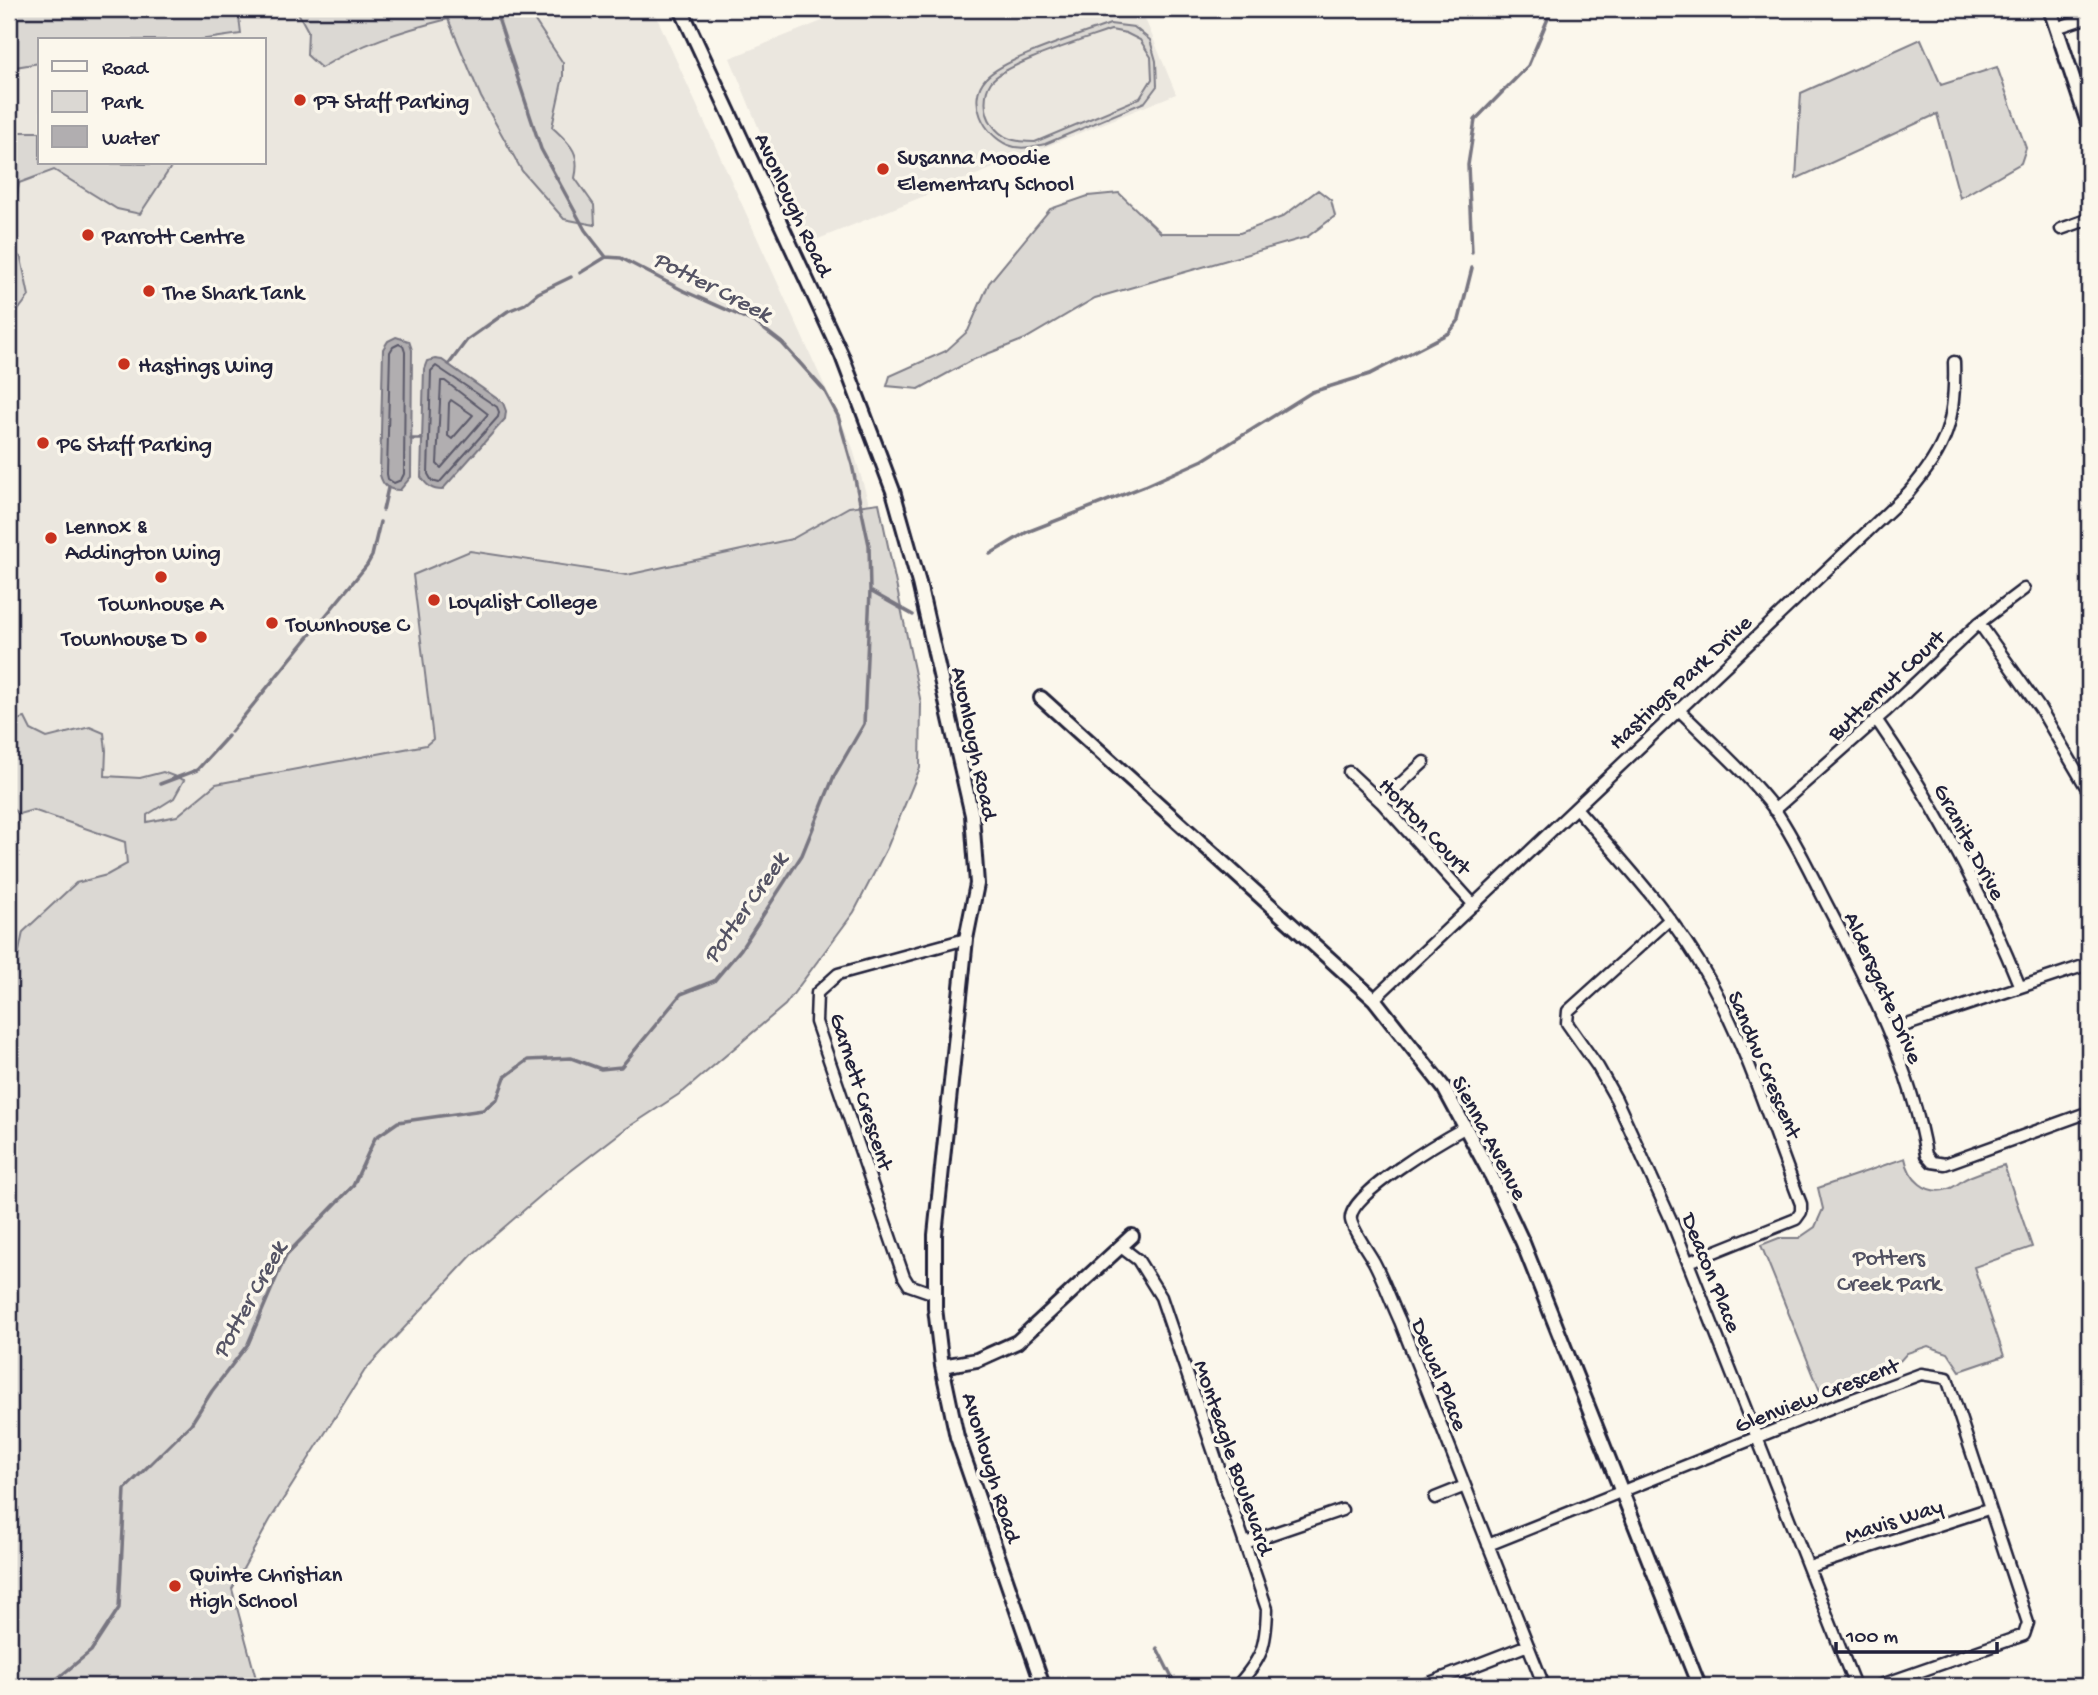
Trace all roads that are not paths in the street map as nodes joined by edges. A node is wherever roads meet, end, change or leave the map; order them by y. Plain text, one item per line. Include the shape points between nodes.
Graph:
1 (681, 9) edge
2 (2050, 9) edge
3 (2089, 17) edge
4 (2056, 28) junction
5 (2089, 126) edge
6 (2089, 219) edge
7 (2061, 229) dead end
8 (1954, 362) dead end
9 (2024, 589) dead end
10 (1979, 623) junction
11 (1041, 698) dead end
12 (1679, 710) junction
13 (1876, 719) junction
14 (1424, 762) dead end
15 (1349, 772) dead end
16 (2089, 792) edge
17 (1381, 802) junction
18 (1576, 808) junction
19 (1774, 810) junction
20 (1474, 905) junction
21 (1670, 919) junction
22 (966, 939) junction
23 (2089, 964) edge
24 (2020, 986) junction
25 (1374, 999) junction
26 (1889, 1031) junction
27 (2089, 1112) edge
28 (1466, 1128) junction
29 (1132, 1236) dead end
30 (1121, 1247) junction
31 (1689, 1262) junction
32 (935, 1294) junction
33 (942, 1366) junction
34 (1758, 1437) junction
35 (1465, 1486) junction
36 (1623, 1491) junction
37 (1435, 1498) dead end
38 (1988, 1509) junction
39 (1342, 1510) dead end
40 (1245, 1544) junction
41 (1488, 1545) junction
42 (1809, 1566) junction
43 (1528, 1645) junction
44 (1043, 1686) edge
45 (1237, 1686) edge
46 (1422, 1686) edge
47 (1544, 1686) edge
48 (1699, 1686) edge
49 (1856, 1686) edge
50 (1878, 1686) edge

1 - 22 street, Avonlough Road via 842,356 893,491 972,815 977,884
2 - 4 street
3 - 4 street
4 - 5 street
6 - 7 street
8 - 12 street, Hastings Park Drive via 1953,409 1944,442 1928,469
9 - 10 street, Butternut Court
10 - 13 street, Butternut Court
10 - 16 street via 2041,710
11 - 25 street, Sienna Avenue
12 - 18 street, Hastings Park Drive
12 - 19 street, Aldersgate Drive
13 - 19 street, Butternut Court
13 - 24 street, Granite Drive via 1945,828
14 - 17 street
15 - 17 street, Horton Court
17 - 20 street, Horton Court
18 - 20 street, Hastings Park Drive
18 - 21 street, Sandhu Crescent
19 - 26 street, Aldersgate Drive
20 - 25 street, Hastings Park Drive
21 - 31 street, Deacon Place via 1566,1017 1630,1126
21 - 31 street, Sandhu Crescent via 1736,1031 1801,1204 1796,1219
22 - 32 street, Avonlough Road via 935,1235
22 - 32 street, Garnett Crescent via 838,974 817,993 816,1022 904,1277 909,1285
23 - 24 street
24 - 26 street
25 - 28 street, Sienna Avenue via 1444,1088
26 - 27 street, Aldersgate Drive via 1926,1155 1932,1162 1945,1164
28 - 35 street, Dewal Place via 1388,1176 1359,1202 1350,1219 1400,1321
28 - 36 street, Sienna Avenue via 1523,1243
29 - 30 street
30 - 33 street via 1017,1342 976,1360
30 - 40 street, Monteagle Boulevard via 1138,1260 1161,1297
31 - 34 street, Deacon Place
32 - 33 street, Avonlough Road
33 - 44 street, Avonlough Road via 957,1437
34 - 36 street, Glenview Crescent
34 - 38 street, Glenview Crescent via 1921,1374 1947,1378
34 - 42 street, Deacon Place
35 - 37 street
35 - 41 street, Dewal Place
36 - 41 street, Glenview Crescent
36 - 48 street, Sienna Avenue
38 - 42 street, Mavis Way
38 - 50 street, Glenview Crescent via 2028,1623 2024,1635
39 - 40 street
40 - 45 street, Monteagle Boulevard via 1267,1609 1266,1641 1254,1667
41 - 43 street, Dewal Place
42 - 49 street, Deacon Place
43 - 46 street
43 - 47 street, Dewal Place

